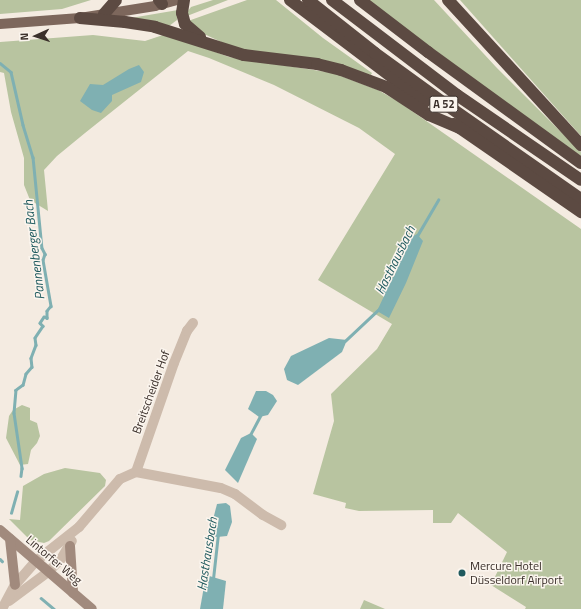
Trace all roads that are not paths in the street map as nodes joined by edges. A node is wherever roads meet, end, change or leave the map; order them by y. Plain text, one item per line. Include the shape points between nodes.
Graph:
1 (116, 0) edge
2 (178, 0) edge
3 (184, 0) edge
4 (290, 0) edge
5 (332, 0) edge
6 (360, 0) edge
7 (448, 0) edge
8 (310, 1) edge
9 (161, 2) edge
10 (104, 14) junction
11 (80, 18) junction
12 (0, 24) edge
13 (212, 44) junction
14 (460, 128) junction
15 (581, 145) edge
16 (581, 163) edge
17 (581, 180) edge
18 (581, 199) edge
19 (581, 212) edge
20 (193, 323) dead end
21 (136, 472) junction
22 (281, 525) dead end
23 (79, 527) junction
24 (0, 530) edge
25 (10, 540) junction
26 (70, 546) junction
27 (36, 561) junction
28 (48, 572) junction
29 (15, 585) junction
30 (73, 593) junction
31 (4, 606) edge
32 (92, 609) edge

1 - 10 highway
2 - 9 main road
3 - 13 highway via 182,13 185,24
4 - 14 highway
5 - 17 highway, A 52 via 456,95
6 - 16 highway
7 - 15 highway
8 - 18 highway, A 52 via 375,53
9 - 10 main road
10 - 11 main road
11 - 12 main road
11 - 13 highway via 155,27
13 - 14 highway via 256,57 317,64 352,73 386,88 429,115
14 - 19 highway
20 - 21 street, Breitscheider Hof via 174,363
21 - 22 street via 221,488 235,494
21 - 23 street via 120,479
23 - 26 street
23 - 27 street
24 - 25 main road, Lintorfer Weg
25 - 27 main road, Lintorfer Weg
25 - 29 main road
26 - 28 street
26 - 30 main road
27 - 28 main road, Lintorfer Weg
27 - 29 street
28 - 30 main road, Lintorfer Weg
28 - 31 street
29 - 31 street
30 - 32 main road, Lintorfer Weg

